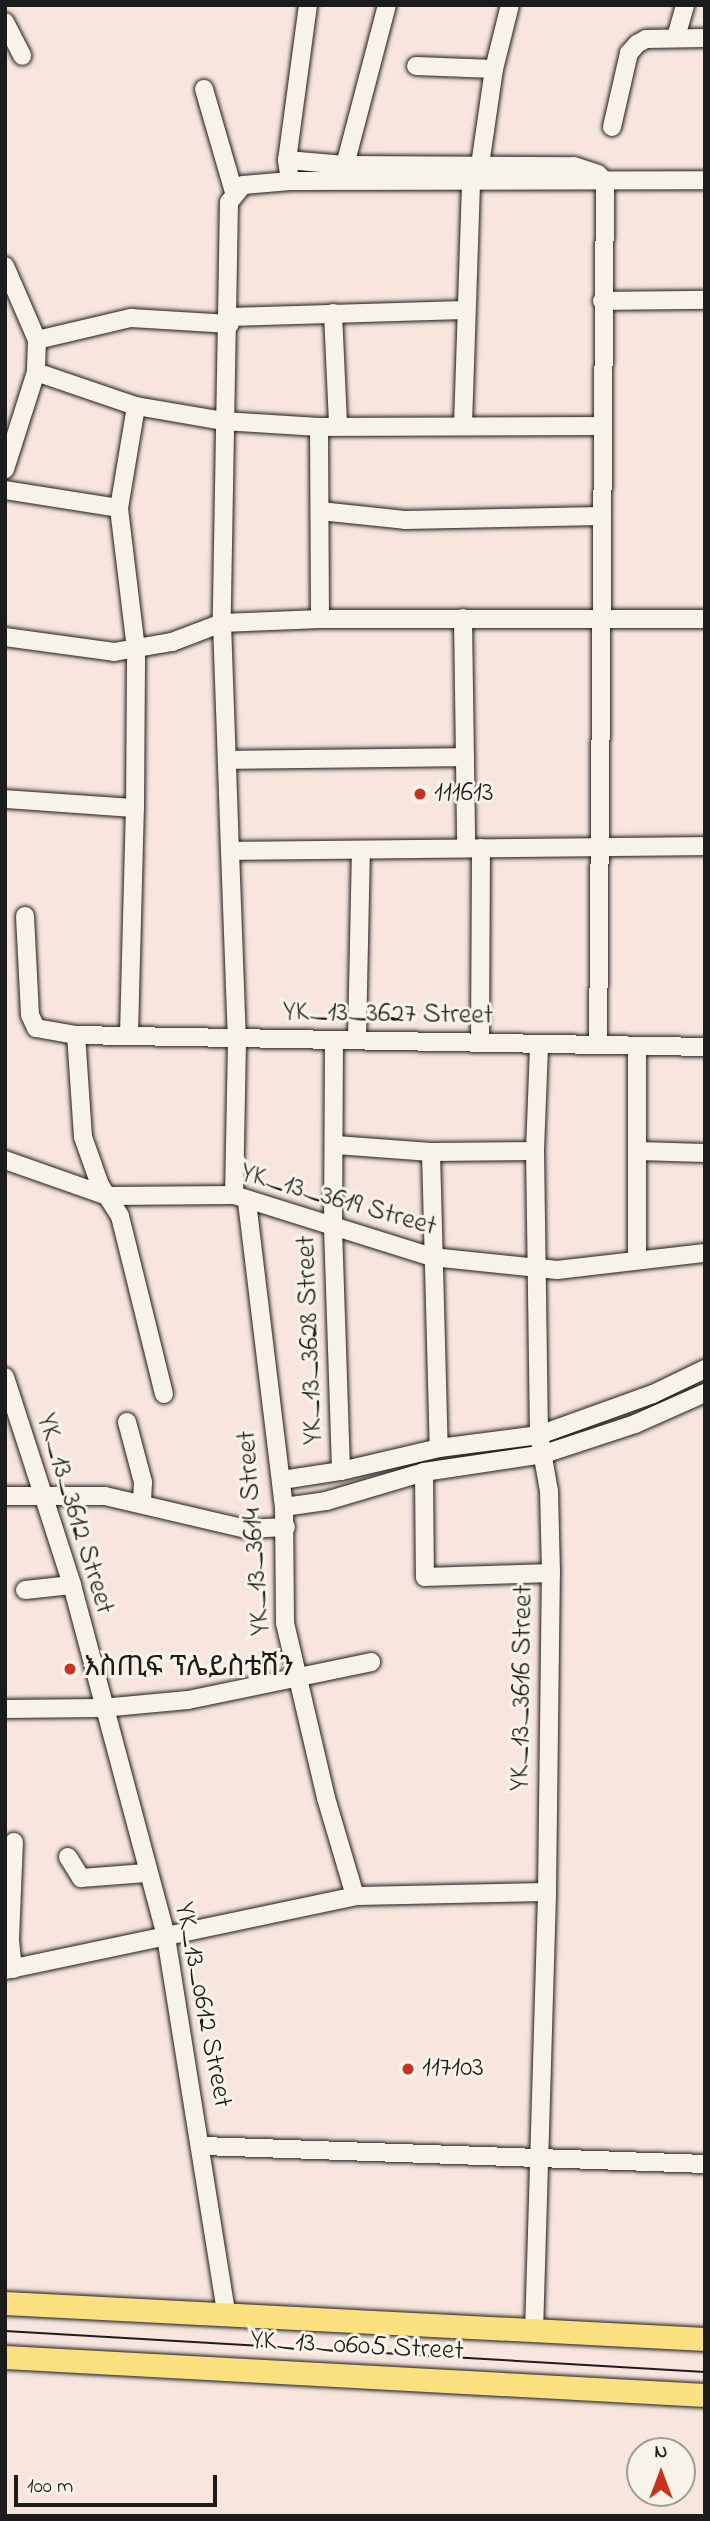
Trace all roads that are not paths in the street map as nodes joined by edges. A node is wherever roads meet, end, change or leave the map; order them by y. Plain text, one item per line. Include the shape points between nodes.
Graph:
1 (308, 5) edge
2 (387, 5) edge
3 (510, 5) edge
4 (685, 5) edge
5 (5, 22) edge
6 (676, 37) junction
7 (705, 38) edge
8 (22, 56) dead end
9 (416, 66) dead end
10 (494, 69) junction
11 (204, 89) dead end
12 (612, 127) dead end
13 (287, 160) junction
14 (345, 165) junction
15 (476, 172) junction
16 (705, 180) edge
17 (290, 181) junction
18 (605, 181) junction
19 (234, 192) junction
20 (5, 266) edge
21 (705, 300) edge
22 (602, 301) junction
23 (464, 310) junction
24 (333, 313) junction
25 (230, 320) junction
26 (37, 340) junction
27 (36, 372) junction
28 (136, 406) junction
29 (223, 421) junction
30 (463, 425) junction
31 (328, 426) junction
32 (600, 426) junction
33 (5, 468) edge
34 (5, 490) edge
35 (120, 508) junction
36 (320, 511) junction
37 (601, 516) junction
38 (464, 618) junction
39 (600, 618) junction
40 (320, 619) junction
41 (705, 619) edge
42 (222, 623) junction
43 (5, 638) edge
44 (136, 649) junction
45 (465, 757) junction
46 (227, 760) junction
47 (5, 799) edge
48 (135, 808) junction
49 (705, 846) edge
50 (474, 847) junction
51 (597, 848) junction
52 (230, 850) junction
53 (361, 852) junction
54 (25, 916) dead end
55 (129, 1034) junction
56 (76, 1035) junction
57 (357, 1038) junction
58 (334, 1040) junction
59 (237, 1041) junction
60 (480, 1041) junction
61 (598, 1044) junction
62 (539, 1045) junction
63 (636, 1046) junction
64 (705, 1047) edge
65 (336, 1144) junction
66 (535, 1151) junction
67 (638, 1151) junction
68 (431, 1152) junction
69 (705, 1153) edge
70 (5, 1160) edge
71 (107, 1196) junction
72 (240, 1198) junction
73 (333, 1228) junction
74 (705, 1252) edge
75 (432, 1257) junction
76 (637, 1259) junction
77 (535, 1269) junction
78 (705, 1369) edge
79 (5, 1377) edge
80 (705, 1393) edge
81 (164, 1394) dead end
82 (127, 1422) dead end
83 (539, 1435) junction
84 (439, 1448) junction
85 (544, 1454) junction
86 (341, 1471) junction
87 (424, 1472) junction
88 (282, 1480) junction
89 (44, 1495) junction
90 (5, 1496) edge
91 (142, 1502) junction
92 (284, 1507) junction
93 (286, 1527) junction
94 (551, 1573) junction
95 (72, 1585) junction
96 (25, 1590) dead end
97 (371, 1662) dead end
98 (296, 1676) junction
99 (102, 1707) junction
100 (5, 1709) edge
101 (14, 1842) dead end
102 (68, 1857) dead end
103 (146, 1873) junction
104 (547, 1892) junction
105 (355, 1896) junction
106 (166, 1937) junction
107 (9, 1970) edge
108 (203, 2147) junction
109 (536, 2161) junction
110 (705, 2164) edge
111 (5, 2303) edge
112 (227, 2316) junction
113 (534, 2333) junction
114 (705, 2339) edge
115 (5, 2357) edge
116 (705, 2395) edge

1 - 13 street
2 - 14 street
3 - 10 street
4 - 6 street
5 - 8 street
6 - 7 street
6 - 12 street via 646,39 629,53
9 - 10 street
10 - 15 street
11 - 19 street
13 - 14 street
13 - 17 street
14 - 15 street
15 - 17 street
15 - 18 street
15 - 23 street
16 - 18 street
17 - 19 street via 243,185
18 - 22 street
19 - 25 street, YK_13_3614 Street via 229,202
20 - 26 street
21 - 22 street
22 - 32 street
23 - 24 street
23 - 30 street
24 - 25 street
24 - 31 street
25 - 26 street via 131,318
25 - 29 street, YK_13_3614 Street
26 - 27 street
27 - 28 street
27 - 33 street
28 - 29 street
28 - 35 street
29 - 31 street
29 - 42 street, YK_13_3614 Street
30 - 31 street
30 - 32 street
31 - 36 street
32 - 37 street
34 - 35 street
35 - 44 street
36 - 37 street via 405,520
36 - 40 street
37 - 39 street
38 - 39 street
38 - 40 street
38 - 45 street
39 - 41 street
39 - 51 street
40 - 42 street
42 - 44 street
42 - 46 street, YK_13_3614 Street
43 - 44 street via 114,652
44 - 48 street
45 - 46 street
45 - 50 street
46 - 52 street, YK_13_3614 Street
47 - 48 street
48 - 55 street
49 - 51 street
50 - 51 street
50 - 53 street
50 - 60 street
51 - 61 street
52 - 53 street
52 - 59 street, YK_13_3614 Street
53 - 57 street
54 - 56 street, YK_13_3627 Street via 30,1015 36,1028
55 - 56 street, YK_13_3627 Street
55 - 59 street, YK_13_3627 Street
56 - 71 street via 83,1137
57 - 58 street, YK_13_3627 Street
57 - 60 street, YK_13_3627 Street
58 - 59 street, YK_13_3627 Street
58 - 65 street, YK_13_3628 Street
59 - 72 street, YK_13_3614 Street
60 - 62 street, YK_13_3627 Street
61 - 62 street, YK_13_3627 Street
61 - 63 street, YK_13_3627 Street
62 - 66 street, YK_13_3616 Street
63 - 64 street, YK_13_3627 Street
63 - 67 street
65 - 68 street
65 - 73 street, YK_13_3628 Street
66 - 68 street
66 - 77 street, YK_13_3616 Street
67 - 69 street
67 - 76 street
68 - 75 street
70 - 71 street, YK_13_3619 Street
71 - 72 street, YK_13_3619 Street
71 - 81 street via 120,1216
72 - 73 street, YK_13_3619 Street
72 - 88 street, YK_13_3614 Street
73 - 75 street, YK_13_3619 Street
73 - 86 street, YK_13_3628 Street
74 - 76 street, YK_13_3619 Street
75 - 77 street, YK_13_3619 Street
75 - 84 street
76 - 77 street, YK_13_3619 Street via 589,1268
77 - 83 street, YK_13_3616 Street
78 - 83 street via 653,1394
79 - 89 street, YK_13_3612 Street
80 - 85 street via 635,1424
82 - 91 street via 143,1482
83 - 84 street
83 - 85 street, YK_13_3616 Street
84 - 86 street
85 - 87 street
85 - 94 street, YK_13_3616 Street
86 - 88 street
87 - 92 street via 326,1501
87 - 94 street via 425,1577
88 - 92 street, YK_13_3614 Street
89 - 90 street
89 - 91 street
89 - 95 street, YK_13_3612 Street
91 - 93 street via 246,1529
92 - 93 street, YK_13_3614 Street
93 - 98 street, YK_13_3614 Street via 285,1623
94 - 104 street, YK_13_3616 Street
95 - 96 street
95 - 99 street, YK_13_3612 Street
97 - 98 street
98 - 99 street via 188,1700
98 - 105 street, YK_13_3614 Street
99 - 100 street
99 - 103 street, YK_13_0612 Street
101 - 107 street
102 - 103 street via 81,1878
103 - 106 street, YK_13_0612 Street
104 - 105 street
104 - 109 street, YK_13_3616 Street
105 - 106 street
106 - 107 street
106 - 108 street, YK_13_0612 Street
108 - 109 street via 495,2153
108 - 112 street, YK_13_0612 Street
109 - 110 street via 624,2159
109 - 113 street, YK_13_3616 Street
111 - 112 main road, YK_13_0605 Street
112 - 113 main road, YK_13_0605 Street
113 - 114 main road, YK_13_0605 Street
115 - 116 main road, YK_13_0605 Street

